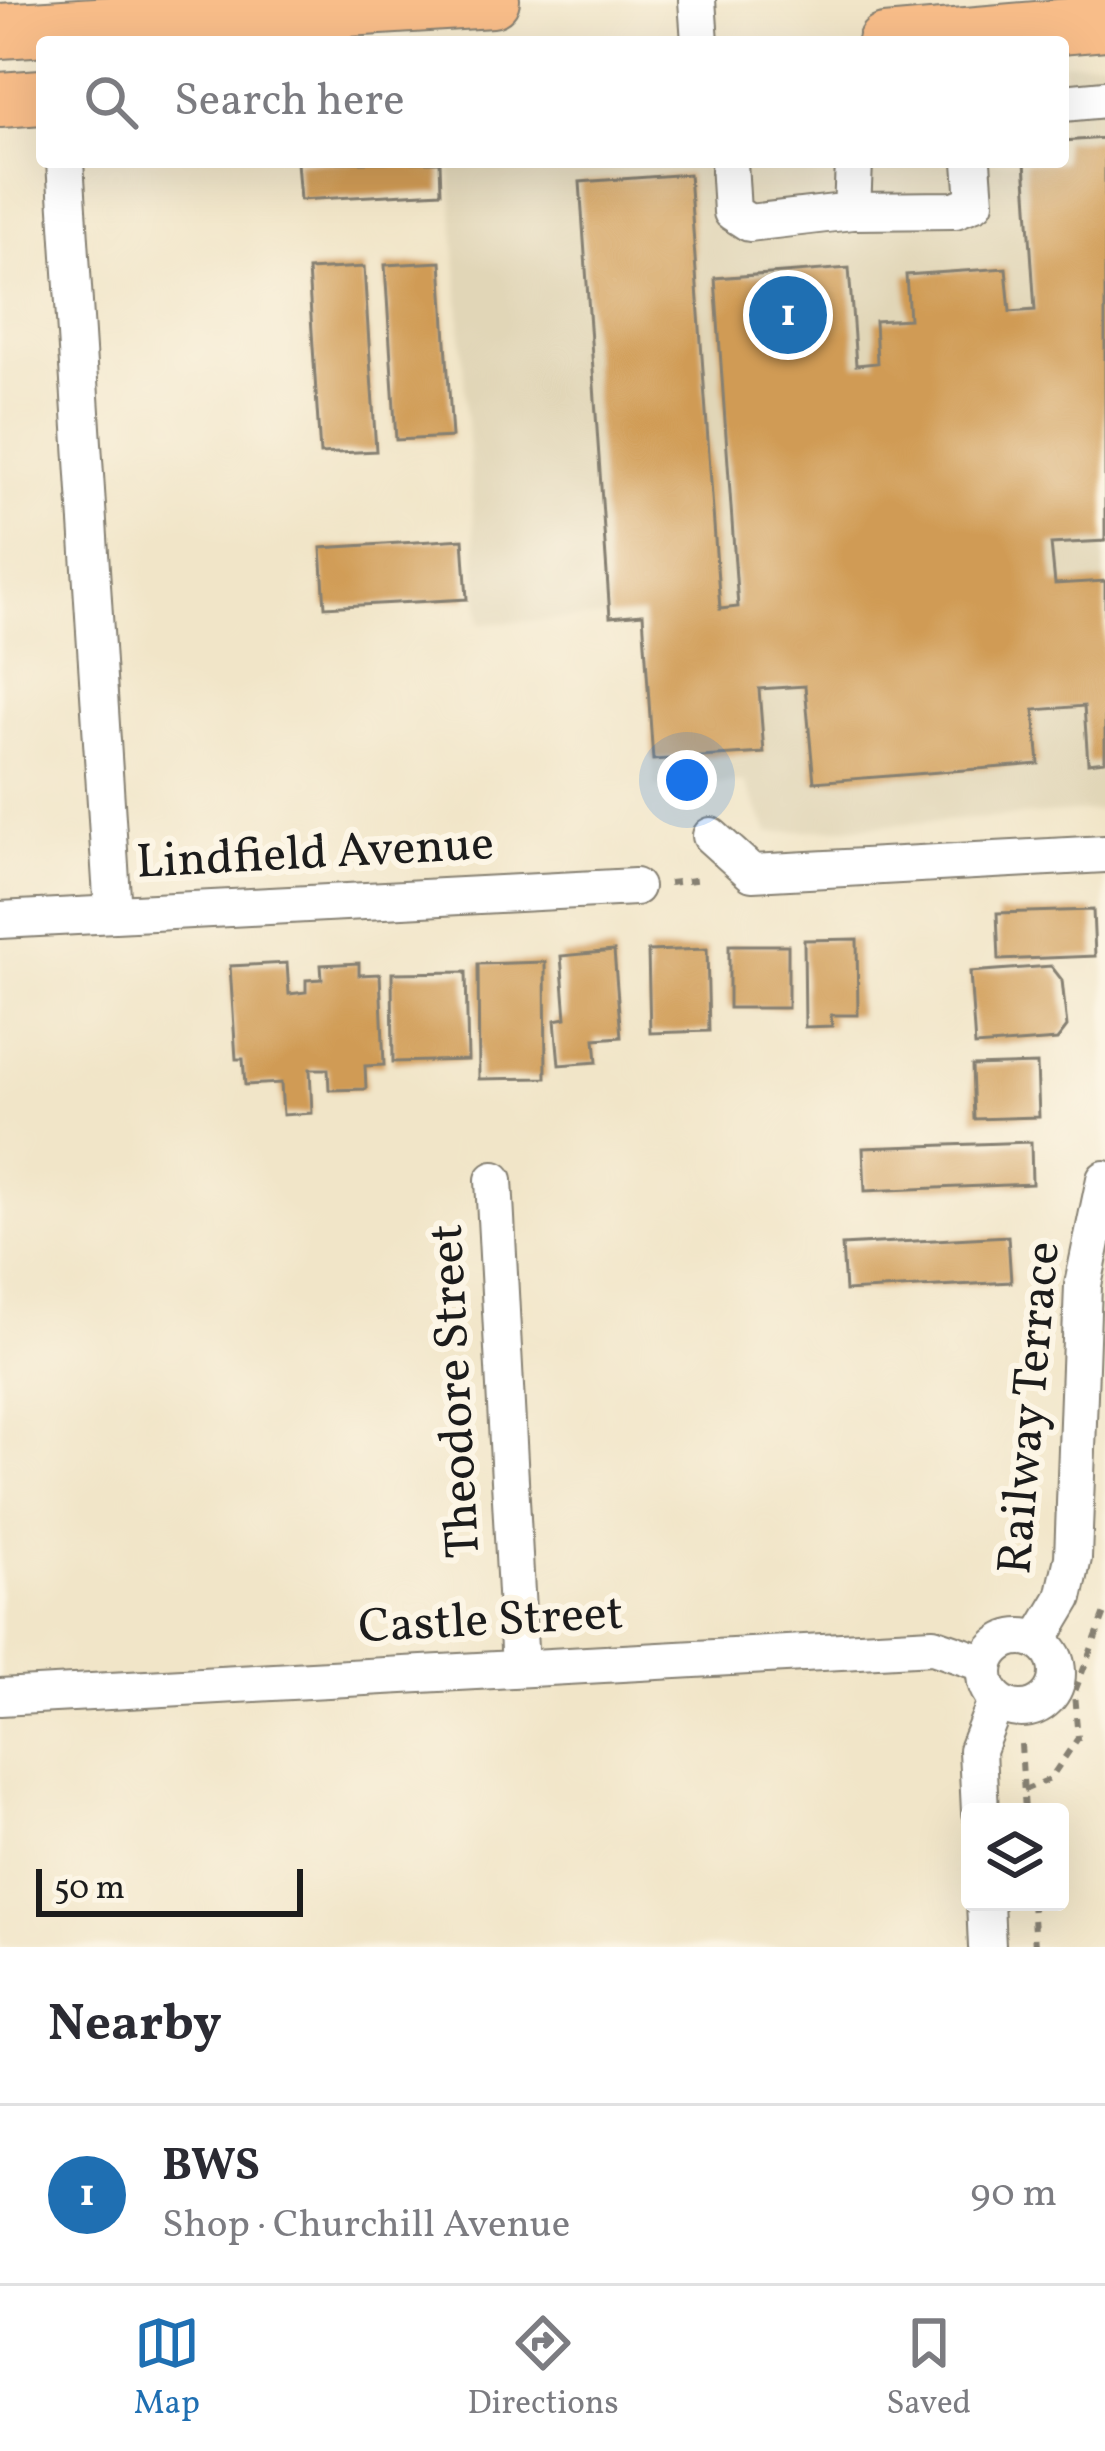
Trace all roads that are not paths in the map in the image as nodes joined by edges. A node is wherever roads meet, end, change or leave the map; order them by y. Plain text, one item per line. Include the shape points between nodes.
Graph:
1 (492, 0) edge
2 (697, 0) edge
3 (1105, 23) edge
4 (0, 32) edge
5 (55, 35) edge
6 (700, 36) edge
7 (999, 36) edge
8 (36, 97) edge
9 (1105, 99) edge
10 (0, 100) edge
11 (1069, 102) edge
12 (65, 168) edge
13 (729, 168) edge
14 (854, 168) edge
15 (972, 168) edge
16 (852, 211) junction
17 (711, 836) dead end
18 (1105, 854) edge
19 (635, 887) road end
20 (113, 913) junction
21 (0, 920) edge
22 (1105, 1179) edge
23 (494, 1180) dead end
24 (1039, 1640) junction
25 (985, 1664) junction
26 (520, 1668) junction
27 (0, 1697) edge
28 (1007, 1705) junction
29 (979, 1803) edge
30 (985, 1911) edge
31 (987, 1947) edge

1 - 5 highway
2 - 6 street
3 - 7 highway
4 - 5 highway
8 - 10 highway
9 - 11 street
12 - 20 street
13 - 16 street via 732,212 749,223
14 - 16 street
15 - 16 street via 975,202 955,211
17 - 18 street via 752,873
19 - 20 street, Lindfield Avenue
20 - 21 street, Lindfield Avenue
22 - 24 street, Railway Terrace via 1083,1285 1073,1558 1064,1598
23 - 26 street, Theodore Street
24 - 25 street via 1009,1640
24 - 28 street via 1057,1666 1053,1691 1036,1706
25 - 26 street, Castle Street via 933,1646
25 - 28 street
26 - 27 street, Castle Street
28 - 29 street via 976,1750
30 - 31 street

